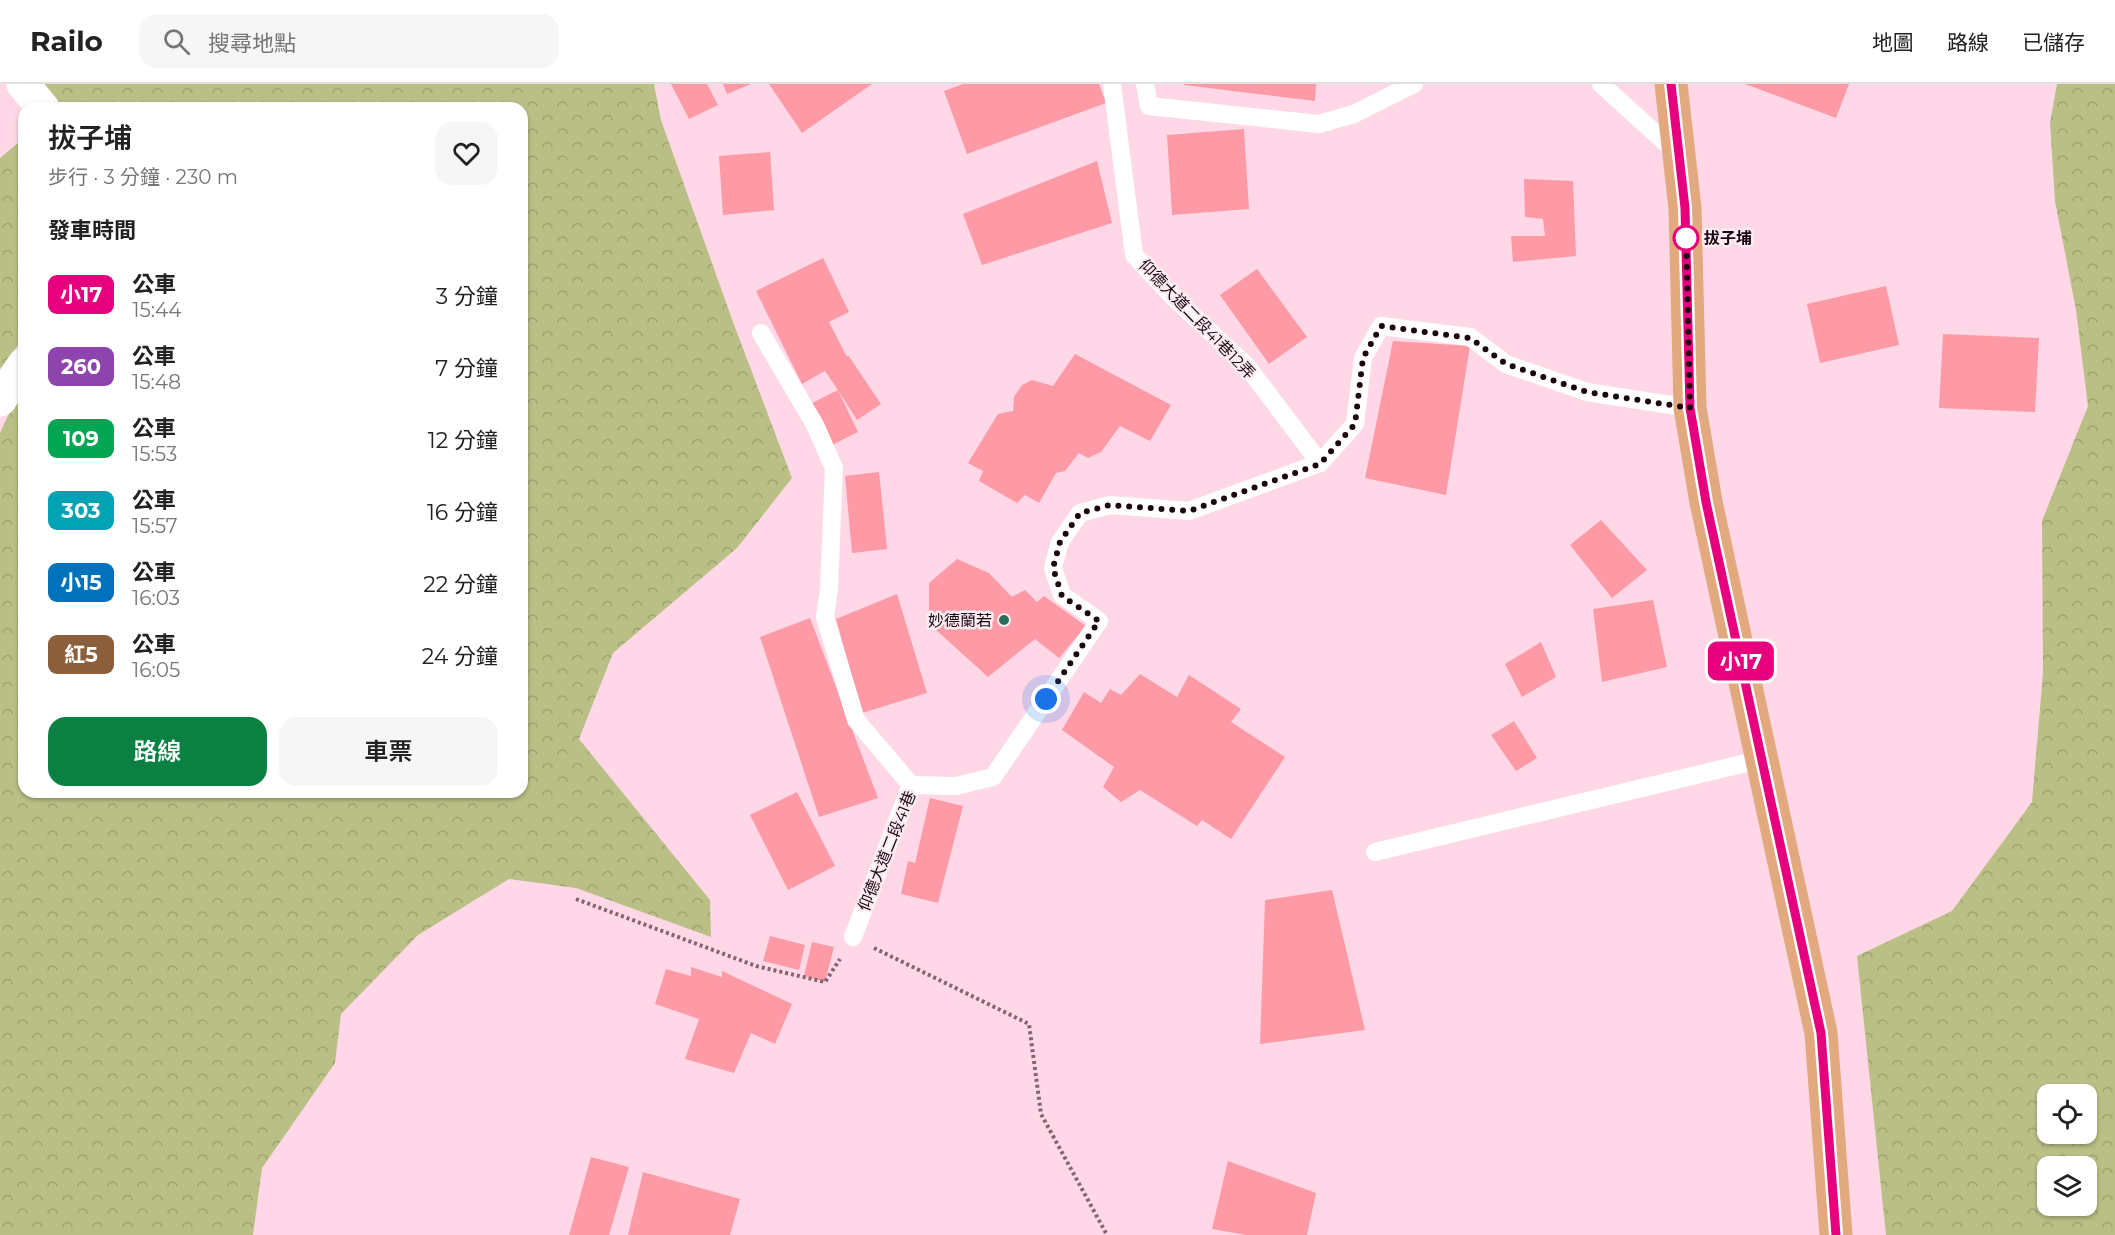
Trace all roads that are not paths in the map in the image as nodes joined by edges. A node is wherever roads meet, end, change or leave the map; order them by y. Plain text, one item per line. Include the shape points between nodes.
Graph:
1 (23, 84) edge
2 (1112, 84) edge
3 (1145, 84) edge
4 (1414, 84) edge
5 (1601, 84) edge
6 (1671, 84) edge
7 (38, 102) edge
8 (1679, 154) junction
9 (761, 333) dead end
10 (18, 373) edge
11 (0, 400) edge
12 (1690, 408) junction
13 (1320, 464) junction
14 (1763, 759) junction
15 (911, 785) junction
16 (1375, 852) dead end
17 (853, 937) road end
18 (1836, 1235) edge

1 - 7 street
2 - 13 lane, 仰德大道二段41巷12弄 via 1134,255 1246,365
3 - 4 lane via 1149,106 1319,124 1354,114
5 - 8 lane
6 - 8 main road
8 - 12 main road via 1685,208
9 - 15 lane via 815,425 834,468 825,617 856,720
10 - 11 street
12 - 13 lane, 仰德大道二段41巷 via 1587,392 1506,364 1470,338 1381,326 1363,358 1355,424
12 - 14 main road via 1706,502
13 - 15 lane, 仰德大道二段41巷 via 1189,511 1110,505 1080,513 1060,542 1053,568 1062,596 1099,621 993,777 956,786
14 - 16 lane
14 - 18 main road via 1821,1033
15 - 17 lane, 仰德大道二段41巷

